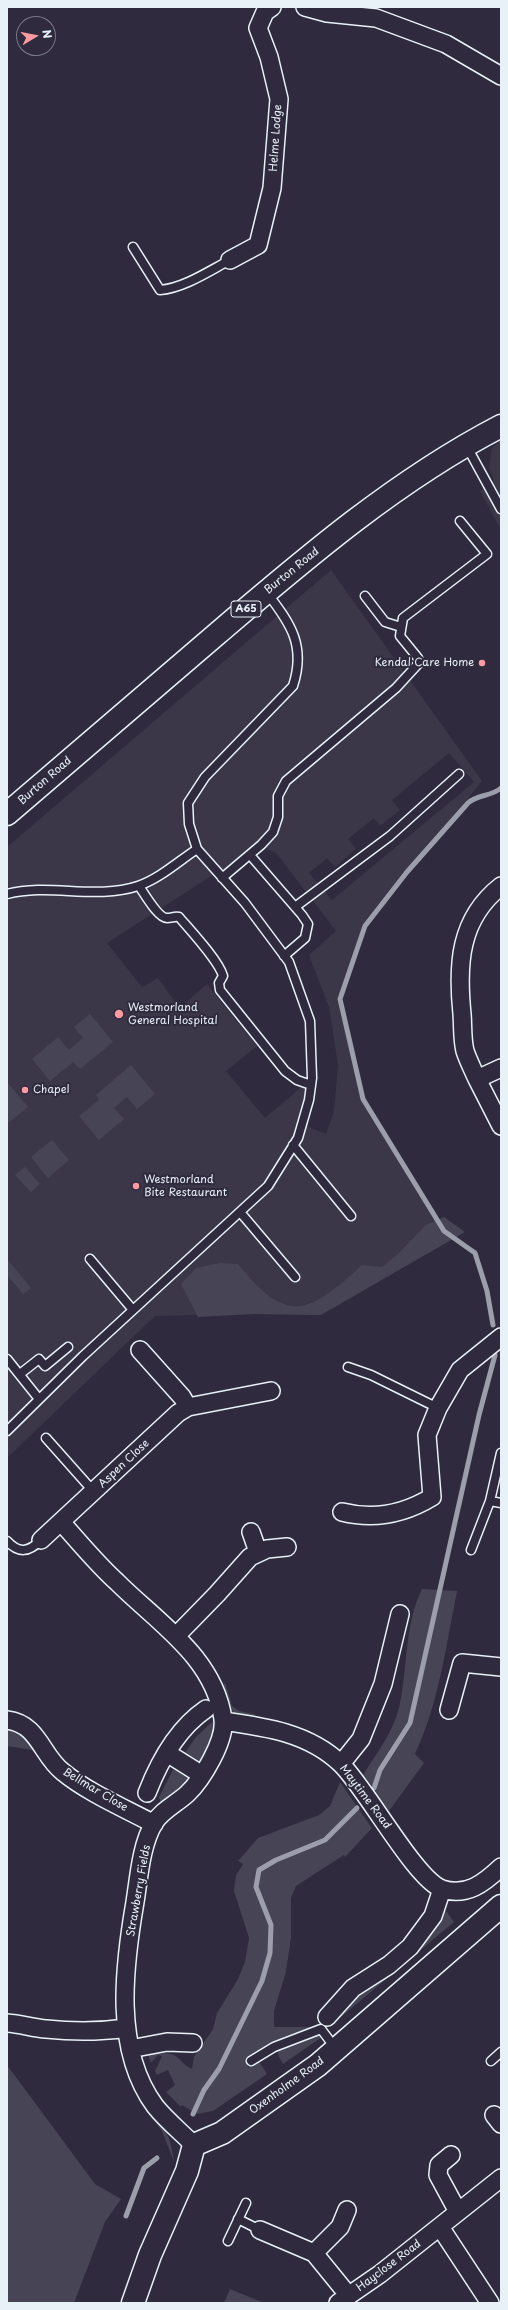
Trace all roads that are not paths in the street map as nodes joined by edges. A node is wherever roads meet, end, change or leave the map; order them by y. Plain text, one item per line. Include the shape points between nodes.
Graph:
1 (272, 7) edge
2 (306, 7) edge
3 (370, 13) edge
4 (501, 76) edge
5 (133, 247) dead end
6 (230, 260) joint
7 (501, 426) edge
8 (465, 445) junction
9 (501, 508) edge
10 (460, 521) dead end
11 (266, 592) junction
12 (365, 596) dead end
13 (400, 627) junction
14 (459, 774) dead end
15 (7, 814) edge
16 (197, 849) junction
17 (250, 855) junction
18 (222, 878) junction
19 (139, 886) junction
20 (501, 886) edge
21 (7, 894) edge
22 (295, 907) junction
23 (284, 956) junction
24 (501, 1068) edge
25 (477, 1079) junction
26 (311, 1085) junction
27 (501, 1126) edge
28 (293, 1145) junction
29 (240, 1212) junction
30 (351, 1216) dead end
31 (90, 1259) dead end
32 (295, 1277) dead end
33 (133, 1310) junction
34 (501, 1337) edge
35 (68, 1347) dead end
36 (140, 1350) dead end
37 (7, 1359) edge
38 (348, 1367) dead end
39 (20, 1374) junction
40 (271, 1391) dead end
41 (39, 1399) junction
42 (188, 1407) junction
43 (438, 1408) junction
44 (7, 1431) edge
45 (46, 1438) dead end
46 (501, 1453) edge
47 (94, 1492) junction
48 (490, 1501) junction
49 (501, 1503) edge
50 (342, 1512) dead end
51 (62, 1523) junction
52 (250, 1532) dead end
53 (41, 1540) joint
54 (7, 1541) edge
55 (287, 1547) dead end
56 (471, 1550) dead end
57 (258, 1552) junction
58 (400, 1614) dead end
59 (176, 1636) junction
60 (501, 1668) edge
61 (206, 1709) dead end
62 (449, 1710) dead end
63 (7, 1720) edge
64 (223, 1721) junction
65 (167, 1753) junction
66 (341, 1764) junction
67 (202, 1775) junction
68 (147, 1792) dead end
69 (154, 1824) junction
70 (501, 1867) edge
71 (442, 1889) junction
72 (501, 1906) edge
73 (327, 2017) dead end
74 (7, 2023) edge
75 (126, 2028) junction
76 (193, 2043) dead end
77 (130, 2049) junction
78 (336, 2050) junction
79 (501, 2052) edge
80 (491, 2060) dead end
81 (251, 2061) dead end
82 (194, 2145) junction
83 (451, 2155) dead end
84 (501, 2178) edge
85 (246, 2203) dead end
86 (348, 2210) dead end
87 (458, 2212) junction
88 (238, 2219) junction
89 (440, 2227) junction
90 (260, 2230) joint
91 (228, 2241) dead end
92 (314, 2253) junction
93 (344, 2300) edge
94 (133, 2303) edge
95 (490, 2303) edge

1 - 6 street, Helme Lodge via 265,12 258,28 269,57 279,99 272,188 258,244
2 - 3 street via 327,13
3 - 4 street via 446,44
5 - 6 lane via 160,290 196,278
7 - 8 main road, Burton Road / A65
8 - 9 lane
8 - 11 main road, Burton Road / A65 via 381,502
10 - 13 lane via 487,554 403,618
11 - 15 main road, Burton Road / A65
11 - 16 lane via 294,633 299,649 299,669 293,686 205,777 188,803 189,824
12 - 13 lane via 385,622
13 - 17 lane via 400,636 420,663 396,688 286,782 278,796 278,817 273,832
14 - 22 lane via 390,836
16 - 18 lane
16 - 19 lane
17 - 18 lane
17 - 22 lane
18 - 23 lane via 245,903
19 - 21 lane via 107,892 29,890
19 - 26 lane via 160,916 179,917 222,971 220,990 285,1071 297,1080
20 - 25 street via 477,912 466,935 459,960 465,1050
22 - 23 lane via 308,924 305,938
23 - 26 lane via 289,962 310,1021
24 - 25 street
25 - 27 street
26 - 28 lane via 298,1138
28 - 29 lane via 268,1186
28 - 30 lane
29 - 32 lane
29 - 33 lane
31 - 33 lane
33 - 41 lane
34 - 43 street via 460,1370
35 - 39 lane via 45,1366 39,1359
36 - 42 street
37 - 39 lane
38 - 43 lane via 371,1374
39 - 41 lane
40 - 42 street, Aspen Close
41 - 44 lane
42 - 47 street, Aspen Close via 178,1413
43 - 50 street via 427,1435 438,1480 432,1497 414,1508 385,1515 358,1516
45 - 47 lane
46 - 48 lane
47 - 51 street, Aspen Close
48 - 49 lane
48 - 56 lane
51 - 53 street, Aspen Close
51 - 59 street via 116,1582
52 - 57 street
53 - 54 lane, Aspen Close via 34,1548 25,1551 13,1547
55 - 57 street
57 - 59 street via 240,1566 218,1594
58 - 66 street via 383,1684 361,1739
59 - 64 street, Strawberry Fields via 195,1655 206,1672 217,1697
60 - 62 street via 462,1663
61 - 65 street via 188,1725
63 - 69 street, Bellmar Close via 16,1721 28,1728 63,1772
64 - 66 street, Maytime Road via 287,1732 309,1742
64 - 67 street, Strawberry Fields via 219,1744
65 - 67 street
65 - 68 street
66 - 71 street, Maytime Road via 414,1863
67 - 69 street, Strawberry Fields via 189,1792 163,1812
69 - 75 street, Strawberry Fields via 141,1865 131,1924 126,1977
70 - 71 street via 474,1888 455,1891
71 - 73 street via 433,1916 414,1943 389,1965 353,1988
72 - 78 main road, Oxenholme Road
74 - 75 street via 89,2032
75 - 77 street, Strawberry Fields
76 - 77 street via 167,2042
77 - 82 street, Strawberry Fields via 155,2105
78 - 81 lane via 321,2029 274,2047
78 - 82 main road, Oxenholme Road via 222,2133
79 - 80 lane
82 - 94 main road via 187,2171 150,2254
83 - 87 street via 439,2165 438,2175
84 - 87 street, Hayclose Road
85 - 88 lane
86 - 92 street via 340,2227
87 - 89 street, Hayclose Road
88 - 90 lane
88 - 91 lane
89 - 93 street, Hayclose Road
89 - 95 street
90 - 92 street
92 - 93 street

